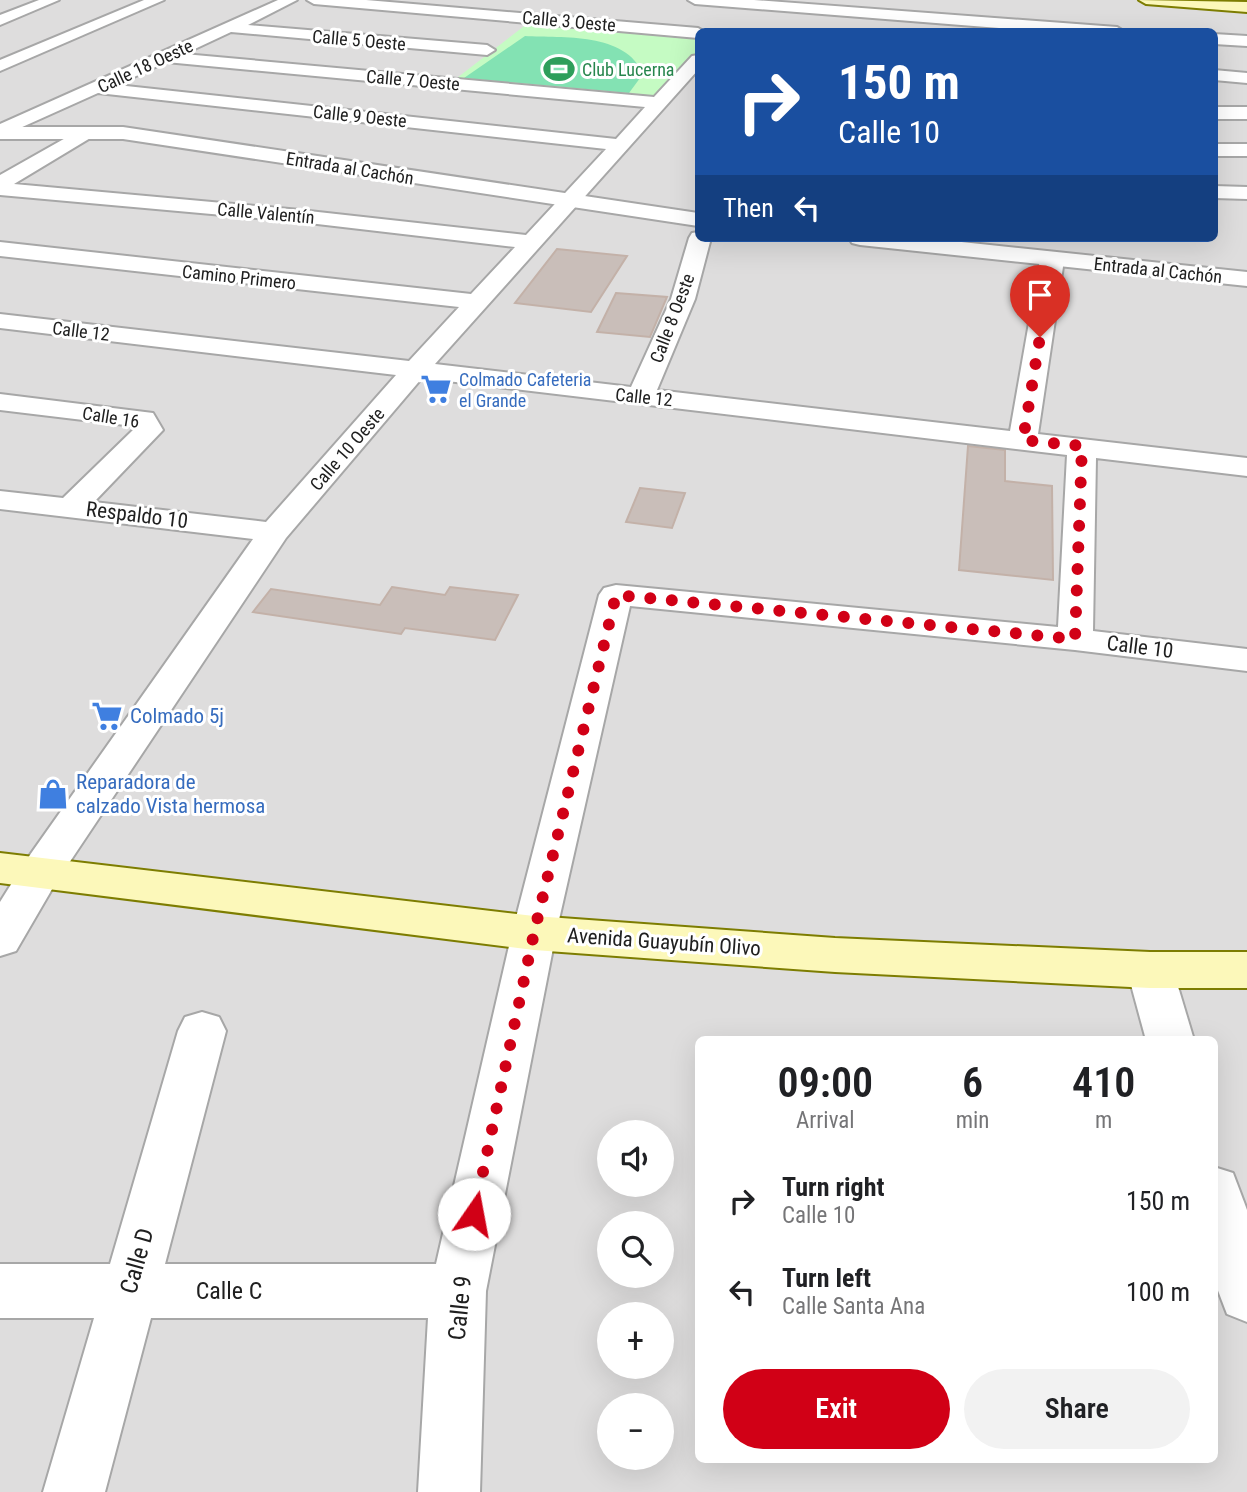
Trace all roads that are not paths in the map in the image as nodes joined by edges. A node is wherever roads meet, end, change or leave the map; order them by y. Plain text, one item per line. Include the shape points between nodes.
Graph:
1 (52, 0) edge
2 (157, 0) edge
3 (290, 0) edge
4 (314, 0) edge
5 (695, 0) edge
6 (1146, 0) edge
7 (752, 2) edge
8 (0, 5) edge
9 (1247, 7) edge
10 (30, 8) junction
11 (873, 13) junction
12 (530, 18) junction
13 (0, 20) edge
14 (733, 22) dead end
15 (230, 27) junction
16 (864, 28) edge
17 (1066, 28) edge
18 (695, 33) edge
19 (1218, 39) edge
20 (1247, 41) edge
21 (498, 42) junction
22 (165, 57) junction
23 (0, 66) edge
24 (695, 67) edge
25 (1218, 75) edge
26 (1247, 78) edge
27 (444, 82) junction
28 (98, 88) junction
29 (660, 103) junction
30 (1218, 113) edge
31 (1247, 113) edge
32 (0, 132) edge
33 (85, 133) junction
34 (621, 145) junction
35 (1218, 150) edge
36 (1247, 150) edge
37 (0, 187) edge
38 (1218, 192) edge
39 (1247, 193) edge
40 (568, 201) junction
41 (695, 220) edge
42 (531, 242) junction
43 (699, 242) edge
44 (931, 242) edge
45 (966, 244) edge
46 (0, 249) edge
47 (1052, 260) junction
48 (1247, 279) edge
49 (478, 302) junction
50 (0, 321) edge
51 (414, 371) junction
52 (641, 396) junction
53 (0, 402) edge
54 (1023, 440) junction
55 (1082, 446) junction
56 (1247, 467) edge
57 (0, 500) edge
58 (71, 507) junction
59 (274, 532) junction
60 (616, 595) joint
61 (1075, 639) junction
62 (1247, 660) edge
63 (20, 870) edge
64 (534, 933) junction
65 (0, 939) edge
66 (1150, 970) junction
67 (1247, 970) edge
68 (202, 1031) dead end
69 (1169, 1036) edge
70 (1218, 1203) edge
71 (458, 1291) junction
72 (0, 1292) edge
73 (128, 1292) junction
74 (1247, 1295) edge
75 (74, 1492) edge
76 (449, 1492) edge

1 - 10 street
2 - 23 street
3 - 15 street, Calle 18 Oeste
4 - 12 street, Calle 3 Oeste
5 - 7 street
6 - 9 main road
7 - 11 street
7 - 14 street
8 - 10 street
10 - 13 street
11 - 16 street
11 - 17 street
12 - 18 street, Calle 3 Oeste
12 - 21 street
15 - 21 street, Calle 5 Oeste
15 - 22 street, Calle 18 Oeste
19 - 20 street
21 - 27 street
22 - 27 street, Calle 7 Oeste
22 - 28 street, Calle 18 Oeste
24 - 29 street, Calle 10 Oeste
25 - 26 street
27 - 29 street, Calle 7 Oeste
28 - 32 street, Calle 18 Oeste
28 - 34 street, Calle 9 Oeste
29 - 34 street, Calle 10 Oeste
30 - 31 street
32 - 33 street, Entrada al Cachón
33 - 37 street
33 - 40 street, Entrada al Cachón via 123,134
34 - 40 street, Calle 10 Oeste
35 - 36 street
37 - 42 street, Calle Valentín
38 - 39 street
40 - 41 street, Entrada al Cachón
40 - 42 street, Calle 10 Oeste
42 - 49 street, Calle 10 Oeste
43 - 52 street, Calle 8 Oeste via 683,299
44 - 45 street, Entrada al Cachón
45 - 47 street, Entrada al Cachón
46 - 49 street, Camino Primero
47 - 48 street, Entrada al Cachón
47 - 54 street
49 - 51 street, Calle 10 Oeste
50 - 51 street, Calle 12
51 - 52 street, Calle 12
51 - 59 street, Calle 10 Oeste
52 - 54 street, Calle 12
53 - 58 street, Calle 16 via 143,419 148,424 149,430
54 - 55 street, Calle 12
55 - 56 street, Calle 12
55 - 61 street
57 - 58 street, Respaldo 10
58 - 59 street, Respaldo 10
59 - 63 street, Calle 10 Oeste
60 - 61 street, Calle 10
60 - 64 street, Calle 9
61 - 62 street, Calle 10
63 - 64 main road, Avenida Guayubín Olivo
63 - 65 street, Calle 10 Oeste
64 - 66 main road, Avenida Guayubín Olivo via 835,955
64 - 71 street, Calle 9
66 - 67 main road, Avenida Guayubín Olivo
66 - 69 street
68 - 73 street, Calle D
70 - 74 street
71 - 73 street, Calle C
71 - 76 street, Calle 9
72 - 73 street, Calle C
73 - 75 street, Calle D

